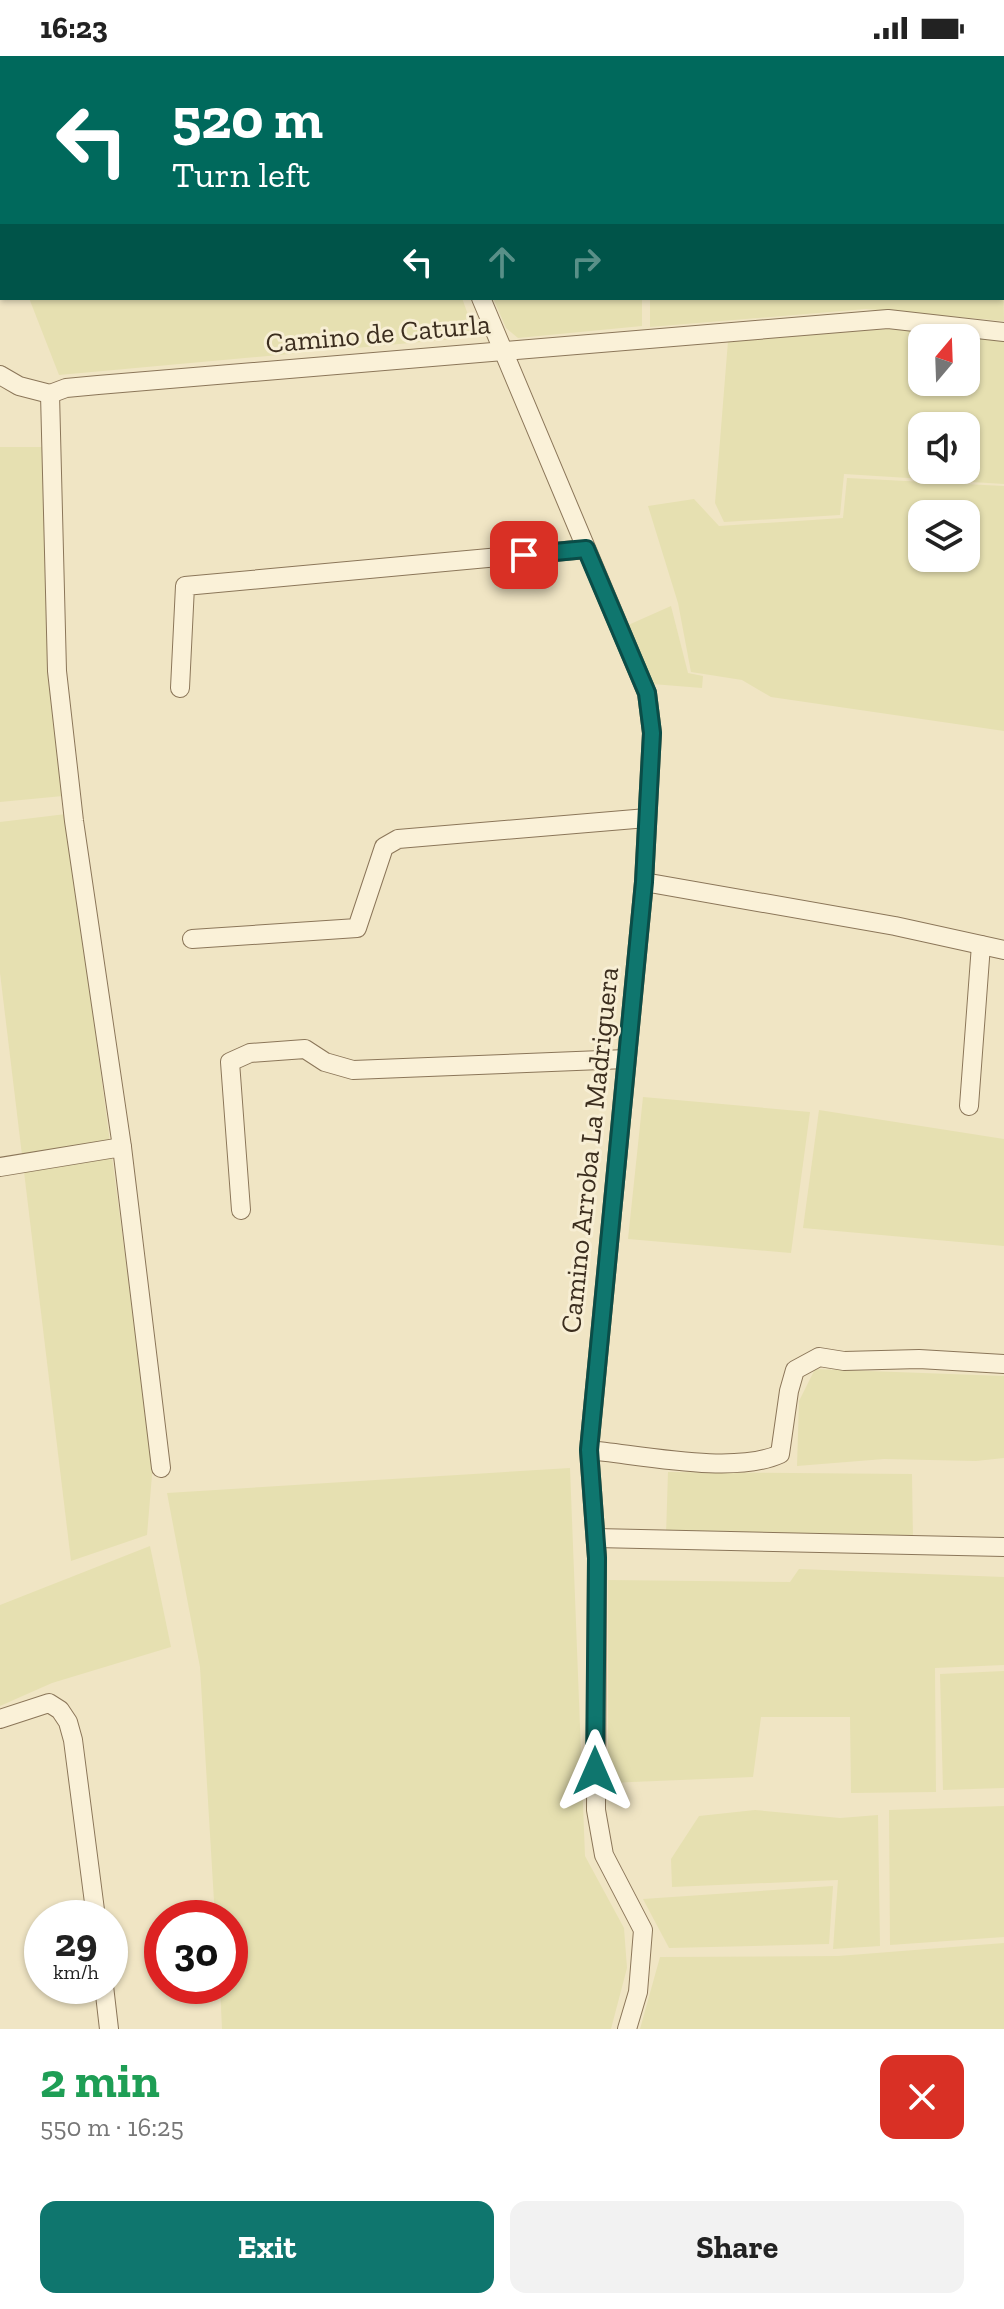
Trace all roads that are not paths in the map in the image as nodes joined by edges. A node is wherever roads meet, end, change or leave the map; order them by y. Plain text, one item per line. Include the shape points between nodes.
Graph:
1 (482, 300) edge
2 (1004, 332) edge
3 (504, 351) junction
4 (0, 375) edge
5 (50, 394) junction
6 (586, 549) junction
7 (180, 688) dead end
8 (647, 818) junction
9 (644, 882) junction
10 (192, 939) dead end
11 (981, 945) junction
12 (1004, 950) edge
13 (626, 1059) junction
14 (969, 1106) dead end
15 (122, 1147) junction
16 (0, 1167) edge
17 (241, 1210) dead end
18 (1004, 1364) edge
19 (589, 1450) junction
20 (161, 1468) dead end
21 (596, 1538) junction
22 (1004, 1547) edge
23 (0, 1719) edge
24 (94, 1900) edge
25 (106, 2004) edge
26 (109, 2029) edge
27 (627, 2029) edge

1 - 3 street, Camino Arroba La Madriguera
2 - 3 street, Camino de Caturla via 888,319
3 - 5 street, Camino de Caturla via 113,383
3 - 6 street, Camino Arroba La Madriguera
4 - 5 street, Camino de Caturla
5 - 15 street via 57,671
6 - 7 street via 185,586
6 - 8 street, Camino Arroba La Madriguera via 647,693 652,733
8 - 9 street, Camino Arroba La Madriguera
8 - 10 street via 398,839 384,847 357,928
9 - 11 street
9 - 13 street, Camino Arroba La Madriguera
11 - 12 street
11 - 14 street
13 - 17 street via 353,1070 305,1049 250,1053 230,1062
13 - 19 street, Camino Arroba La Madriguera
15 - 16 street
15 - 20 street
18 - 19 street via 819,1357 795,1370 780,1454 761,1463
19 - 21 street, Camino Arroba La Madriguera
21 - 22 street
21 - 27 street, Camino Arroba La Madriguera via 596,1810 604,1855 643,1930 638,1992
23 - 24 street via 49,1703 68,1722
25 - 26 street

